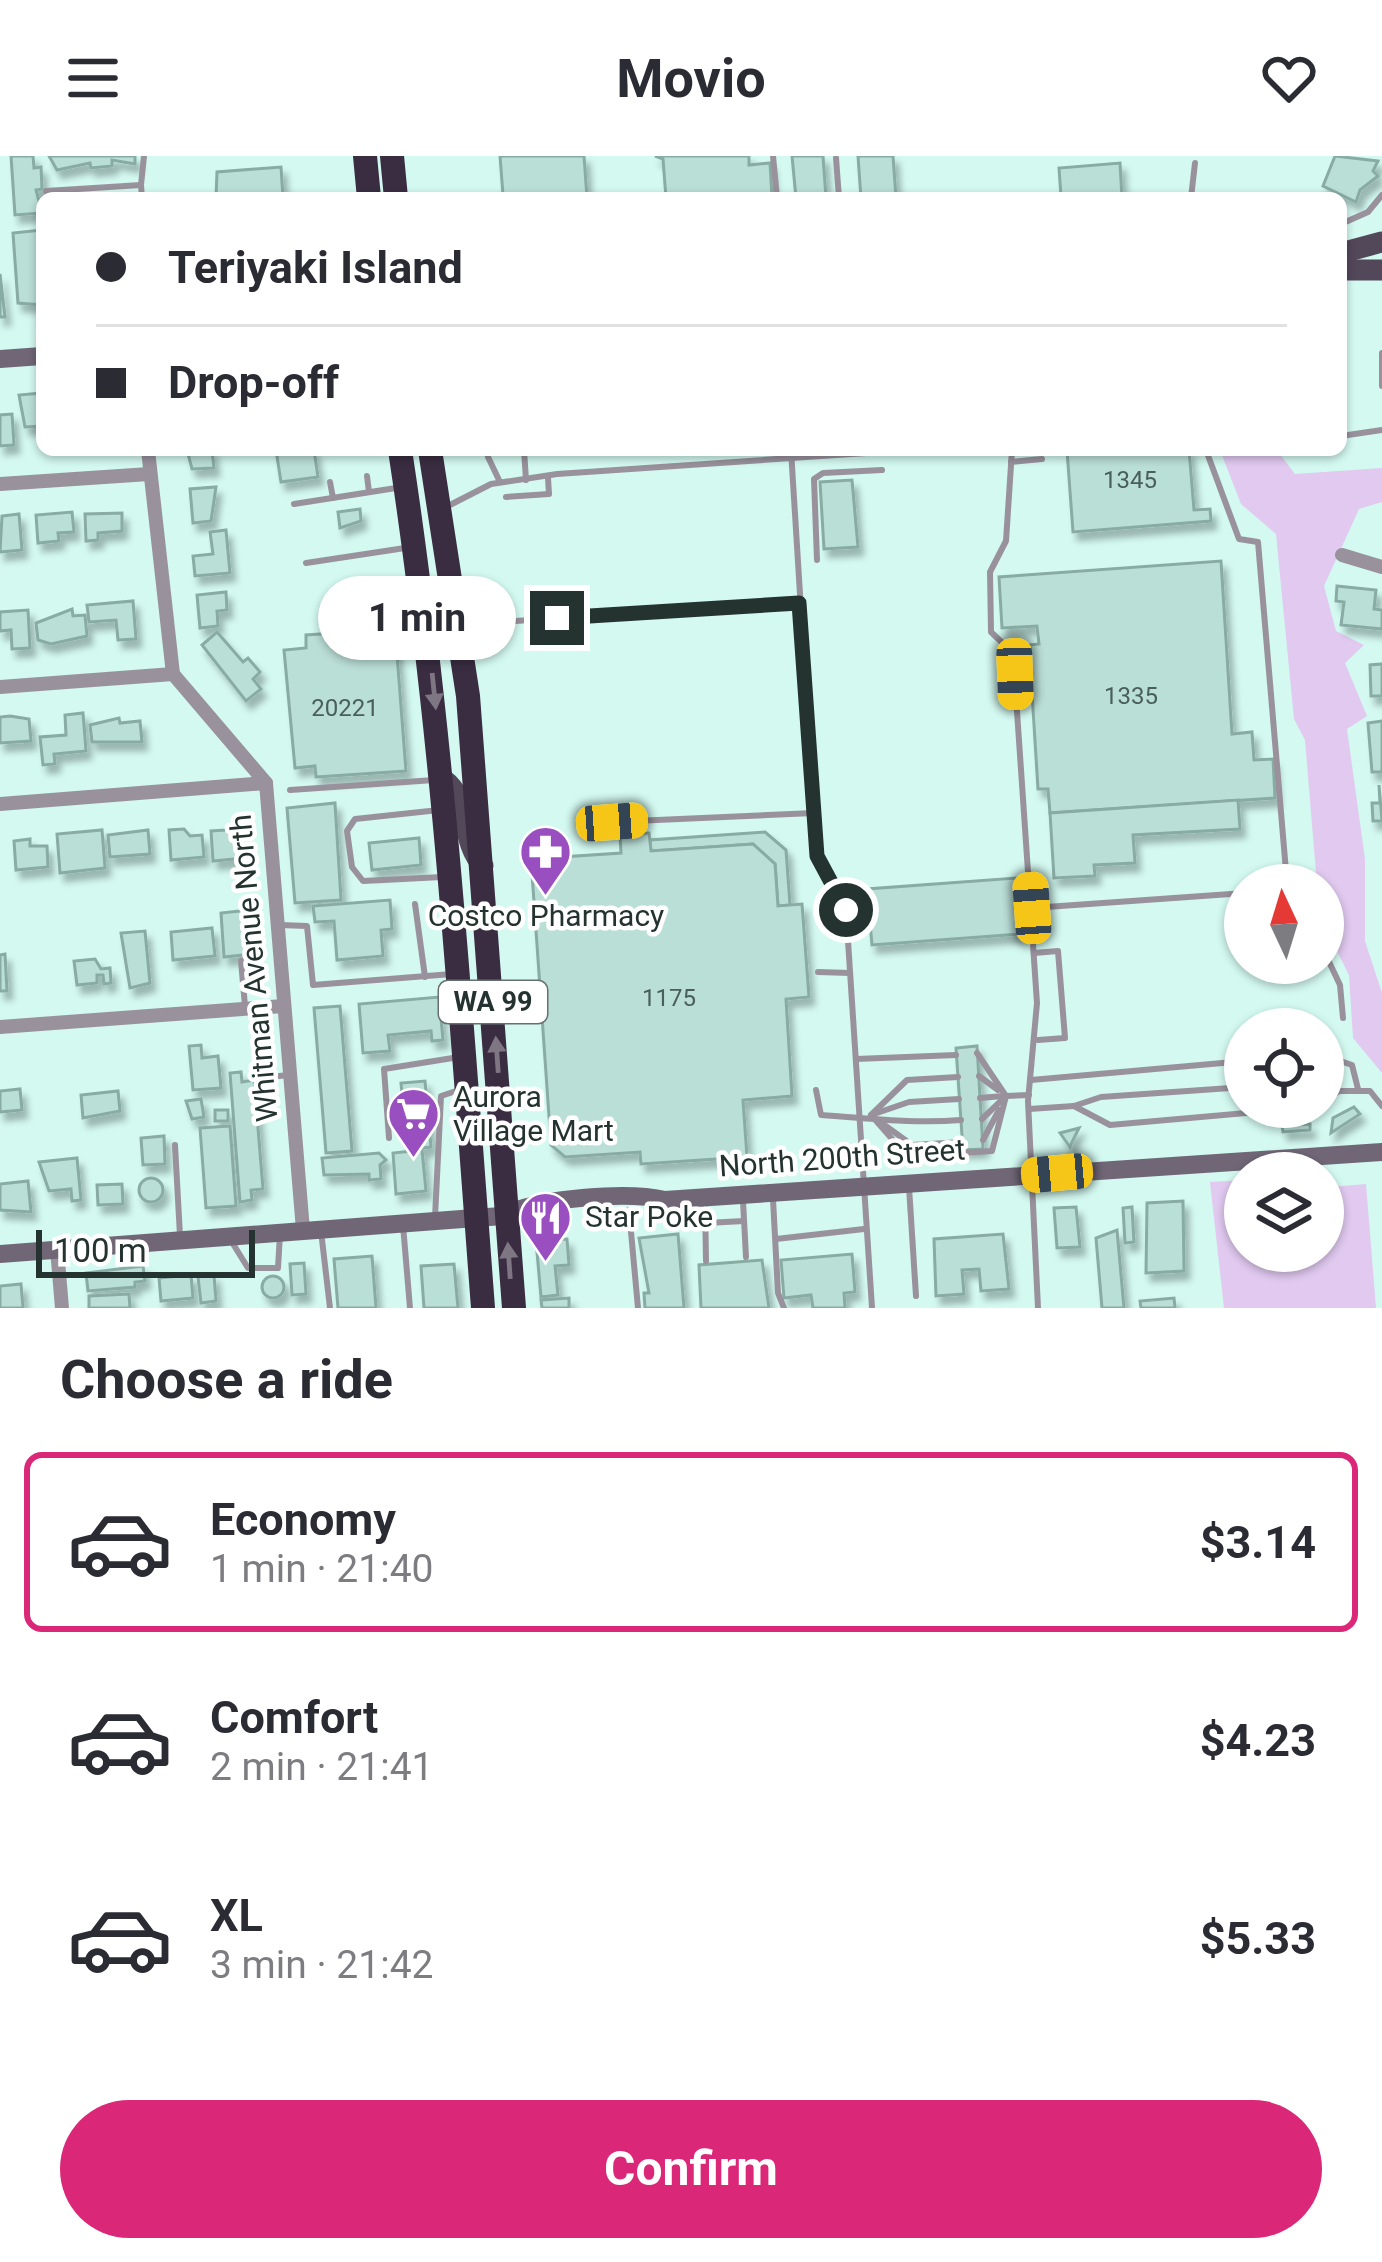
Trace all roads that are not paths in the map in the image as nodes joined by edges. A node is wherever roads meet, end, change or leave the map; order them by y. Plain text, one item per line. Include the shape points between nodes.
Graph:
1 (144, 156) edge
2 (365, 156) edge
3 (392, 156) edge
4 (773, 156) edge
5 (836, 158) edge
6 (1195, 163) dead end
7 (142, 185) junction
8 (46, 191) dead end
9 (142, 192) edge
10 (368, 192) edge
11 (395, 192) edge
12 (776, 192) edge
13 (839, 192) edge
14 (1192, 192) edge
15 (1382, 195) edge
16 (1347, 221) edge
17 (1379, 242) edge
18 (1347, 251) edge
19 (1347, 270) edge
20 (1382, 271) edge
21 (1382, 353) edge
22 (36, 356) edge
23 (0, 359) edge
24 (1382, 386) edge
25 (1382, 430) edge
26 (1347, 435) edge
27 (148, 456) edge
28 (401, 456) edge
29 (431, 456) edge
30 (524, 456) edge
31 (771, 456) edge
32 (791, 456) edge
33 (1012, 456) edge
34 (1208, 456) edge
35 (488, 457) dead end
36 (1042, 459) dead end
37 (1011, 462) junction
38 (882, 470) dead end
39 (148, 474) junction
40 (367, 476) dead end
41 (548, 478) junction
42 (348, 479) dead end
43 (526, 480) junction
44 (330, 482) dead end
45 (500, 482) junction
46 (0, 484) edge
47 (405, 486) junction
48 (369, 492) junction
49 (350, 495) junction
50 (506, 497) dead end
51 (332, 498) junction
52 (294, 504) dead end
53 (439, 509) junction
54 (415, 547) junction
55 (1342, 555) dead end
56 (817, 560) dead end
57 (306, 562) dead end
58 (1382, 567) edge
59 (799, 603) junction
60 (514, 621) dead end
61 (173, 674) junction
62 (0, 687) edge
63 (443, 779) junction
64 (266, 783) junction
65 (290, 790) dead end
66 (0, 804) edge
67 (446, 809) junction
68 (814, 813) junction
69 (612, 822) dead end
70 (1285, 864) edge
71 (483, 866) junction
72 (452, 877) junction
73 (1224, 894) edge
74 (415, 904) dead end
75 (1032, 908) junction
76 (256, 917) dead end
77 (277, 926) junction
78 (1034, 953) junction
79 (818, 971) dead end
80 (850, 973) junction
81 (462, 974) junction
82 (425, 977) junction
83 (283, 1006) junction
84 (245, 1009) junction
85 (0, 1028) edge
86 (1038, 1040) junction
87 (977, 1054) dead end
88 (956, 1055) dead end
89 (469, 1056) junction
90 (1344, 1059) edge
91 (856, 1060) junction
92 (1224, 1062) edge
93 (289, 1075) junction
94 (979, 1076) dead end
95 (958, 1077) dead end
96 (262, 1078) dead end
97 (1031, 1080) junction
98 (471, 1087) junction
99 (1224, 1088) edge
100 (816, 1090) dead end
101 (1358, 1090) junction
102 (1344, 1091) edge
103 (1029, 1094) junction
104 (1006, 1096) junction
105 (980, 1098) dead end
106 (959, 1099) dead end
107 (1074, 1106) junction
108 (1382, 1106) edge
109 (1029, 1109) junction
110 (1224, 1114) edge
111 (871, 1115) junction
112 (860, 1116) junction
113 (982, 1119) dead end
114 (961, 1120) dead end
115 (389, 1138) dead end
116 (983, 1141) dead end
117 (962, 1142) dead end
118 (176, 1145) dead end
119 (1382, 1152) edge
120 (1031, 1175) junction
121 (908, 1184) junction
122 (861, 1187) junction
123 (773, 1193) junction
124 (742, 1195) junction
125 (705, 1197) junction
126 (665, 1200) junction
127 (629, 1210) junction
128 (507, 1214) junction
129 (478, 1215) junction
130 (435, 1218) junction
131 (403, 1221) junction
132 (744, 1221) junction
133 (706, 1223) junction
134 (864, 1228) junction
135 (312, 1229) junction
136 (280, 1232) junction
137 (229, 1236) junction
138 (776, 1239) junction
139 (181, 1240) junction
140 (57, 1249) junction
141 (0, 1254) edge
142 (746, 1258) dead end
143 (706, 1261) dead end
144 (916, 1296) dead end
145 (62, 1308) edge
146 (330, 1308) edge
147 (410, 1308) edge
148 (484, 1308) edge
149 (514, 1308) edge
150 (638, 1308) edge
151 (784, 1308) edge
152 (872, 1308) edge
153 (1038, 1308) edge

1 - 7 lane
2 - 10 highway
3 - 11 highway
4 - 12 lane
5 - 13 lane
6 - 14 lane
7 - 8 lane
7 - 9 lane
15 - 16 lane
17 - 18 main road
19 - 20 main road
21 - 24 lane
22 - 23 street
25 - 26 lane
27 - 39 street
28 - 47 highway, WA 99
29 - 53 highway, WA 99
30 - 43 lane
31 - 41 lane
32 - 59 lane
33 - 37 lane
34 - 70 lane via 1239,539 1258,542
35 - 45 lane
36 - 37 lane
37 - 75 lane via 1006,541 988,590 991,632 1013,653
38 - 56 lane via 814,479
39 - 46 street
39 - 61 street
40 - 48 lane
41 - 43 lane
41 - 50 lane via 549,494
42 - 49 lane
43 - 45 lane
44 - 51 lane
45 - 53 lane
47 - 48 lane
47 - 54 highway, WA 99
48 - 49 lane
49 - 51 lane
51 - 52 lane
53 - 71 highway, WA 99
54 - 57 lane
54 -> 63 highway, WA 99
55 - 58 street
59 - 60 lane
59 - 68 lane
61 - 62 street
61 - 64 street, Whitman Avenue North
63 - 65 lane
63 - 67 highway, WA 99
63 - 71 main road via 461,796 467,845
64 - 66 street
64 - 77 street, Whitman Avenue North
67 - 72 highway, WA 99
67 - 72 lane via 355,820 347,831 352,867 363,880
68 - 69 lane
68 - 80 lane via 818,860 844,904
128 -> 71 highway, WA 99
72 - 81 highway, WA 99
73 - 75 lane
74 - 82 lane
75 - 78 lane
76 - 84 lane via 260,958 241,962
77 - 82 lane via 307,926 313,985
77 - 83 street, Whitman Avenue North
78 - 86 lane
78 - 86 lane via 1058,951 1065,1038
79 - 80 lane
80 - 91 lane
81 - 82 lane
81 - 89 highway, WA 99
83 - 84 street
83 - 93 street, Whitman Avenue North
84 - 85 street
86 - 97 lane
87 - 104 lane
88 - 91 lane
89 - 98 highway, WA 99
89 - 115 lane via 388,1065
90 - 101 lane
91 - 112 lane
92 - 97 lane
93 - 96 lane
93 - 135 street, Whitman Avenue North
94 - 104 lane
95 - 111 lane via 907,1080
97 - 103 lane
98 - 129 highway, WA 99
98 - 130 lane via 441,1096
99 - 107 lane
100 - 112 lane via 821,1115
101 - 102 lane
101 - 108 lane via 1376,1094
103 - 104 lane
103 - 109 lane
104 - 105 lane
104 - 111 lane via 992,1151 907,1156
104 - 113 lane
104 - 116 lane
106 - 111 lane
107 - 109 lane
107 - 110 lane via 1110,1125
109 - 120 lane
111 - 112 lane
111 - 114 lane via 910,1124
111 - 117 lane via 911,1145
112 - 122 lane
118 - 139 lane
119 - 120 street, North 200th Street
120 - 121 street, North 200th Street
120 - 153 lane
121 - 122 street, North 200th Street
121 - 144 lane
122 - 123 street, North 200th Street
122 - 134 lane
123 - 124 street, North 200th Street
123 - 138 lane
124 - 125 street, North 200th Street
124 - 132 lane
125 - 126 street, North 200th Street
125 - 133 lane
126 - 127 street, North 200th Street
126 - 128 street, North 200th Street via 526,1205
127 - 128 street, North 200th Street
127 - 150 lane
128 - 129 street, North 200th Street
149 -> 128 highway, WA 99
129 - 130 street, North 200th Street
129 - 148 highway, WA 99
130 - 131 street, North 200th Street
131 - 135 street, North 200th Street
131 - 147 lane
132 - 133 lane
132 - 142 lane
133 - 143 lane
134 - 138 lane
134 - 152 lane
135 - 136 street, North 200th Street
135 - 146 lane
136 - 137 street, North 200th Street
136 - 137 lane via 278,1268 248,1268
137 - 139 street, North 200th Street
138 - 151 lane
139 - 140 street, North 200th Street
140 - 141 street, North 200th Street
140 - 145 street

